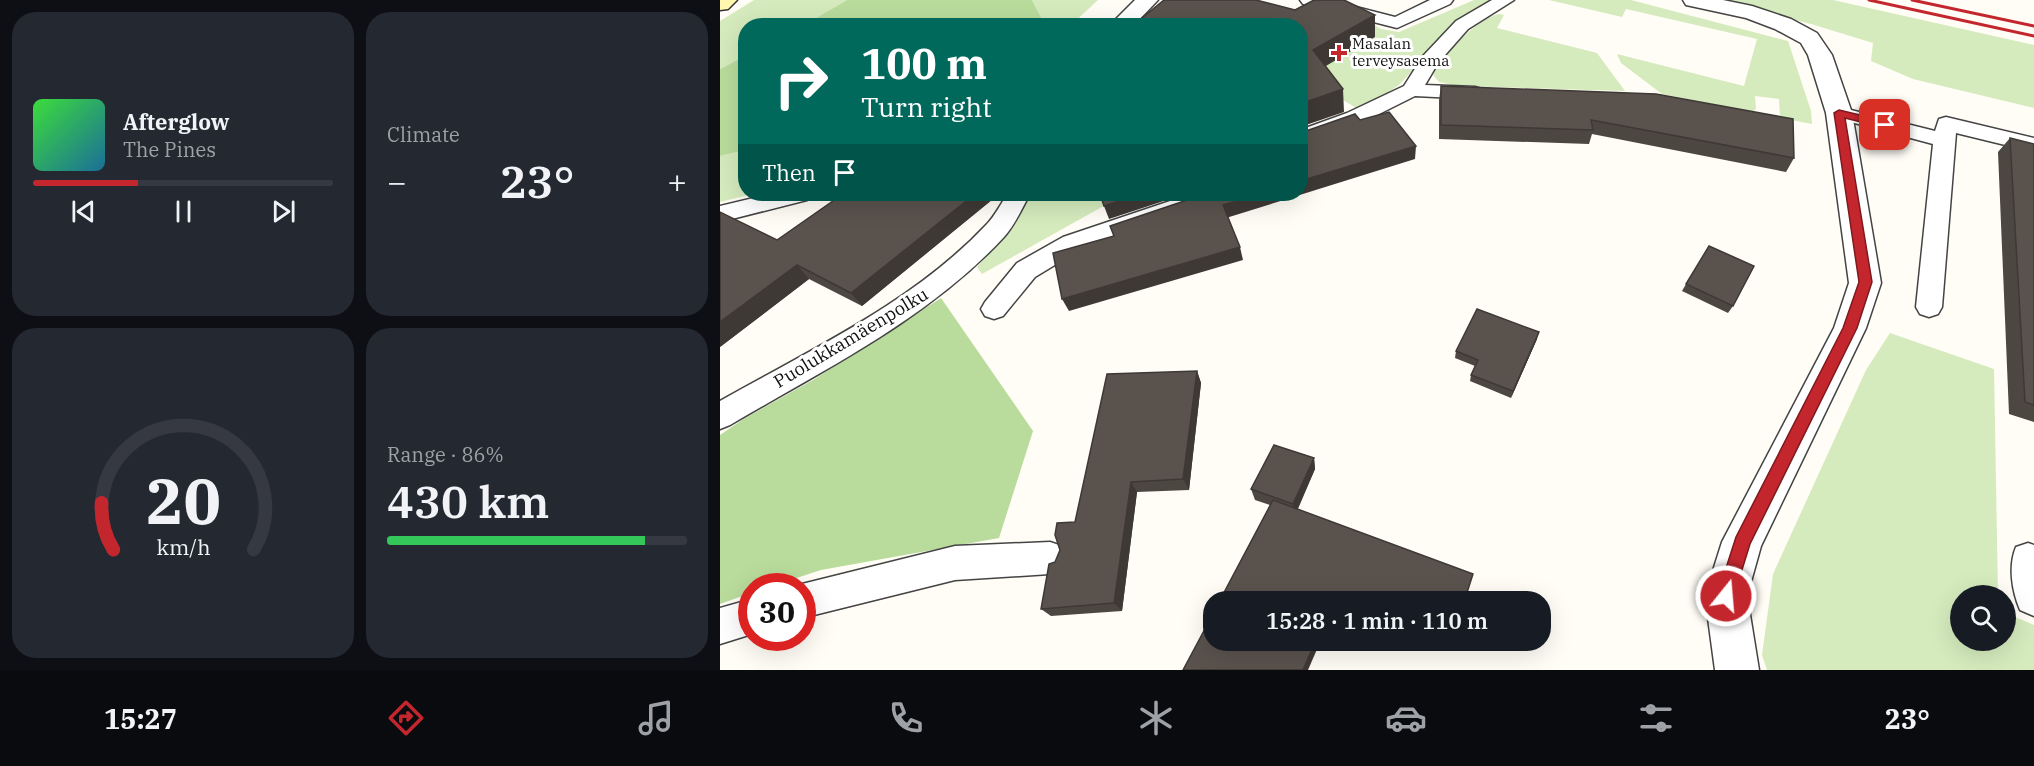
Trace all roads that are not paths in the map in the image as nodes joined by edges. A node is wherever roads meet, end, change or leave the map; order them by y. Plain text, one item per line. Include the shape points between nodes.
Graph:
1 (726, 0) edge
2 (1147, 0) edge
3 (1309, 0) edge
4 (1444, 0) edge
5 (1505, 0) edge
6 (1694, 0) edge
7 (720, 4) edge
8 (1128, 18) edge
9 (1412, 90) junction
10 (1495, 94) edge
11 (1839, 113) junction
12 (1308, 135) edge
13 (1944, 140) junction
14 (2034, 145) edge
15 (771, 201) edge
16 (1015, 201) edge
17 (1193, 201) edge
18 (720, 214) edge
19 (1929, 306) dead end
20 (994, 309) dead end
21 (720, 417) edge
22 (1050, 558) dead end
23 (2028, 559) dead end
24 (816, 598) edge
25 (2034, 599) edge
26 (738, 620) edge
27 (720, 626) edge
28 (1737, 670) edge

1 - 7 main road
2 - 8 street
3 - 4 lane via 1397,23
5 - 9 lane via 1462,25 1430,60
6 - 11 street via 1752,13 1809,38 1820,55
9 - 10 lane
9 - 12 lane
11 - 13 lane
11 - 28 street via 1865,282 1850,328 1742,542 1726,596
13 - 14 lane via 1946,124
13 - 19 lane
15 - 18 lane
16 - 21 lane, Puolukkamäenpolku via 998,229 932,289
17 - 20 lane via 1072,243 1026,270
22 - 24 lane via 955,563
23 - 25 lane
26 - 27 lane

